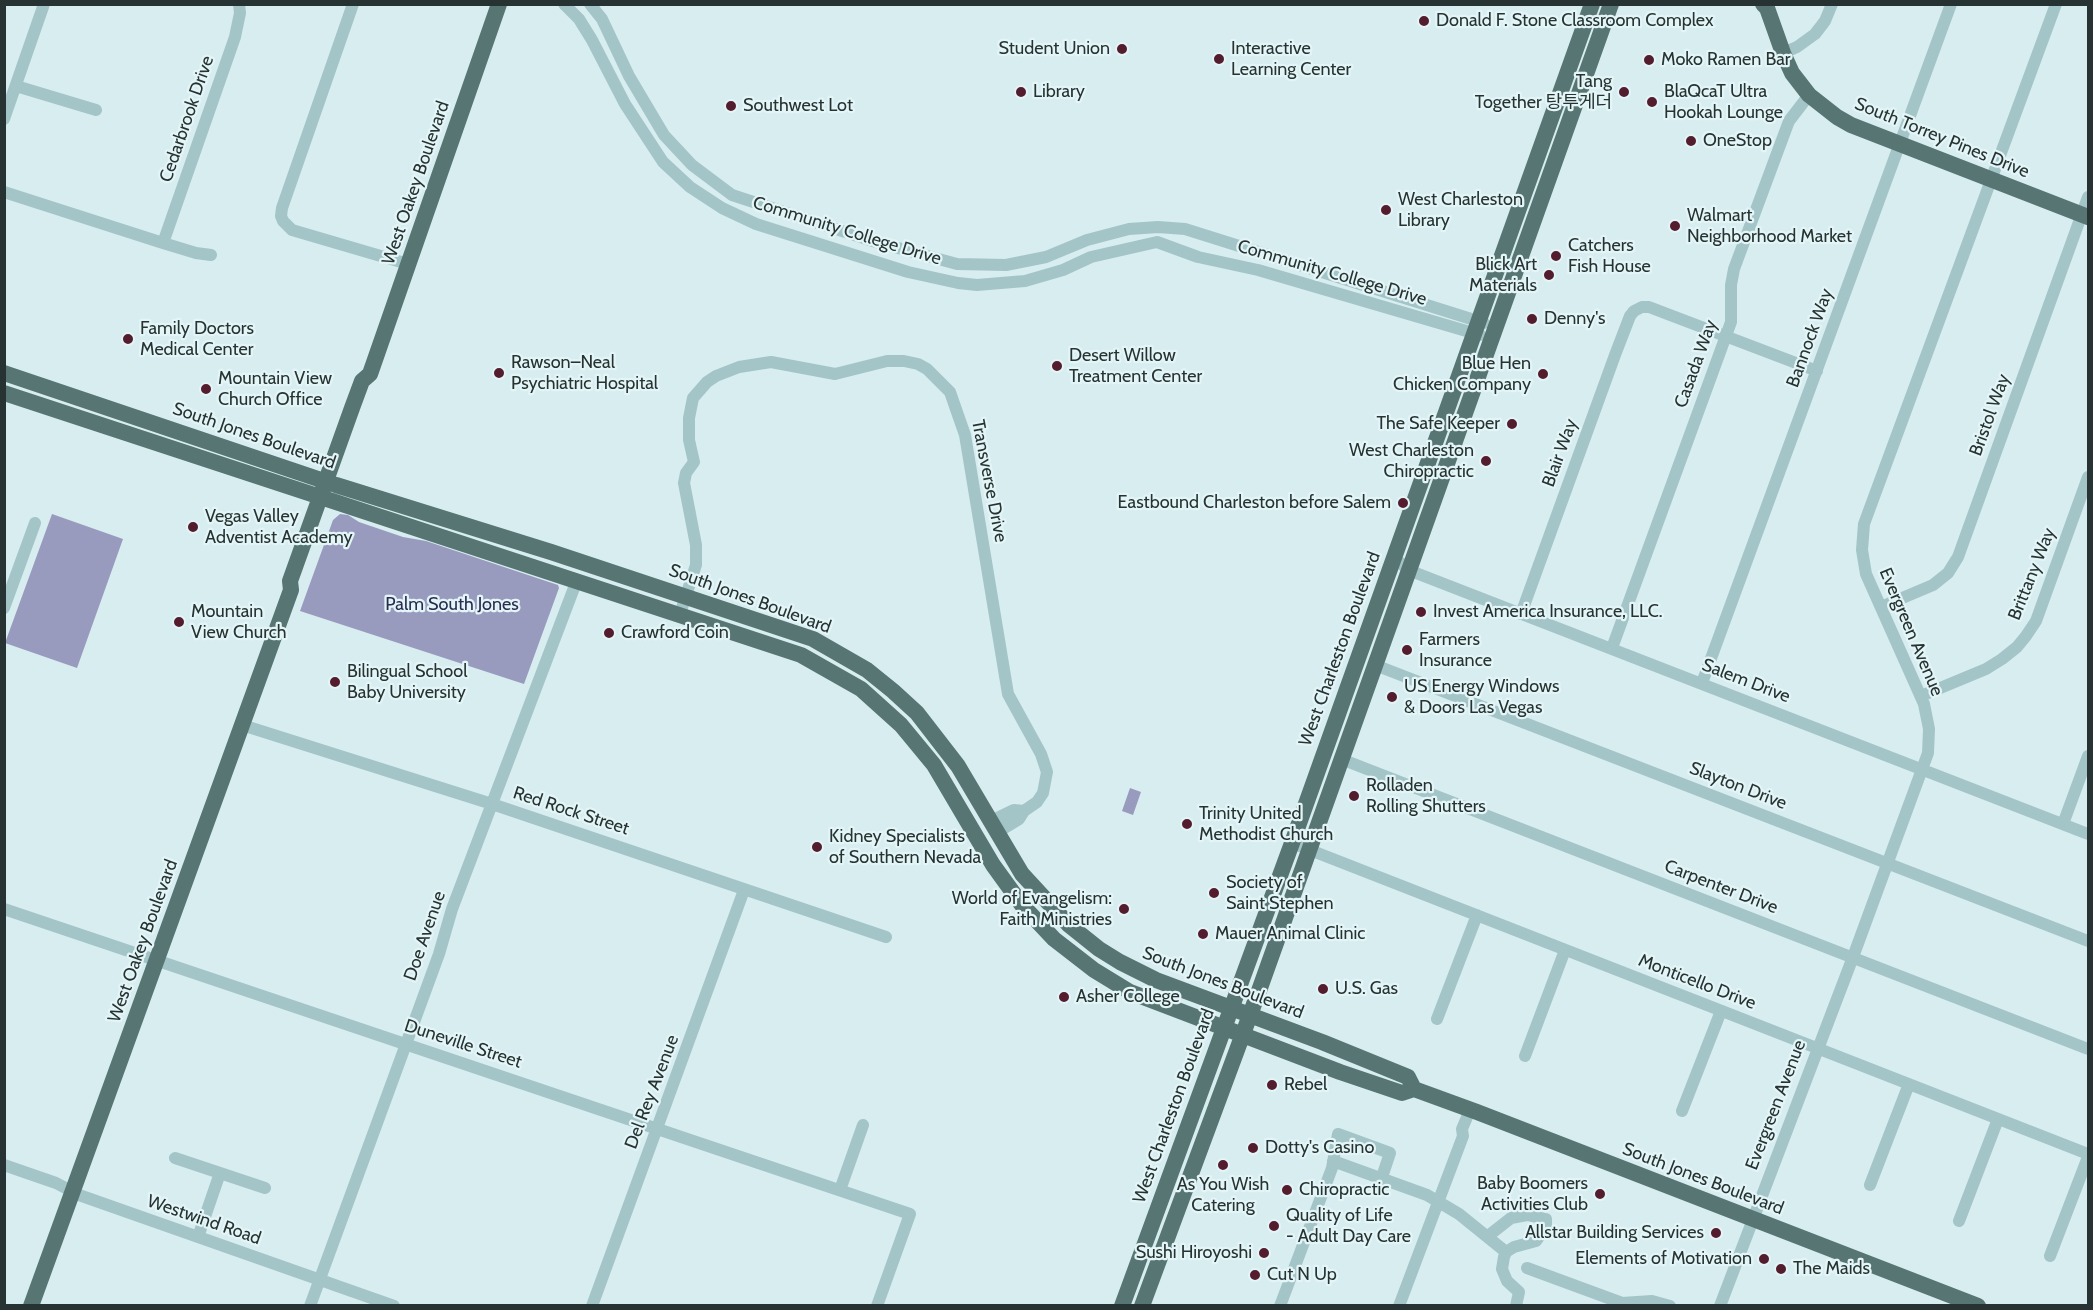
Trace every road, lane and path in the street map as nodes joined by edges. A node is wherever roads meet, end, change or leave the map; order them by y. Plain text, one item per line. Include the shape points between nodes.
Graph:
1 (44, 4) edge
2 (239, 4) edge
3 (352, 4) edge
4 (499, 4) edge
5 (564, 4) edge
6 (590, 4) edge
7 (1592, 4) edge
8 (1611, 4) edge
9 (1832, 4) edge
10 (1951, 4) edge
11 (2056, 4) edge
12 (1766, 6) edge
13 (608, 32) junction
14 (592, 40) junction
15 (1783, 53) junction
16 (16, 86) junction
17 (1809, 95) junction
18 (96, 110) dead end
19 (4, 119) edge
20 (1899, 143) junction
21 (692, 165) junction
22 (678, 177) junction
23 (1991, 179) junction
24 (4, 192) edge
25 (2088, 197) edge
26 (791, 215) junction
27 (2085, 216) edge
28 (783, 232) junction
29 (163, 243) junction
30 (1235, 246) junction
31 (211, 255) dead end
32 (1229, 263) junction
33 (408, 264) junction
34 (994, 266) junction
35 (993, 285) junction
36 (1476, 327) junction
37 (1494, 333) junction
38 (1726, 336) junction
39 (1817, 371) junction
40 (4, 373) edge
41 (4, 393) edge
42 (81, 398) junction
43 (74, 415) junction
44 (2088, 477) edge
45 (328, 491) junction
46 (35, 523) dead end
47 (1393, 557) junction
48 (1409, 570) junction
49 (577, 580) junction
50 (686, 596) junction
51 (1881, 607) junction
52 (4, 608) edge
53 (680, 614) junction
54 (1521, 614) junction
55 (1612, 648) junction
56 (842, 654) junction
57 (1375, 665) junction
58 (832, 671) junction
59 (1702, 683) junction
60 (1921, 696) junction
61 (242, 725) junction
62 (1329, 735) junction
63 (2088, 756) edge
64 (1341, 759) junction
65 (1922, 769) junction
66 (1332, 786) junction
67 (492, 804) junction
68 (967, 820) junction
69 (2063, 824) junction
70 (996, 834) junction
71 (2088, 834) edge
72 (977, 837) junction
73 (1292, 843) junction
74 (1309, 850) junction
75 (1887, 863) junction
76 (744, 890) junction
77 (4, 909) edge
78 (1477, 915) junction
79 (886, 937) dead end
80 (2088, 941) edge
81 (1565, 950) junction
82 (1853, 957) junction
83 (157, 959) junction
84 (1230, 1007) junction
85 (1720, 1011) junction
86 (1250, 1015) junction
87 (1437, 1019) dead end
88 (1222, 1028) junction
89 (1242, 1036) junction
90 (405, 1045) junction
91 (1818, 1048) junction
92 (2088, 1049) edge
93 (1525, 1056) dead end
94 (1909, 1084) junction
95 (1414, 1089) junction
96 (1474, 1111) junction
97 (1682, 1111) dead end
98 (1998, 1119) junction
99 (863, 1125) dead end
100 (657, 1127) junction
101 (2088, 1155) edge
102 (174, 1158) dead end
103 (1333, 1161) junction
104 (4, 1165) edge
105 (220, 1173) junction
106 (1382, 1177) junction
107 (1870, 1185) dead end
108 (265, 1188) dead end
109 (840, 1190) junction
110 (72, 1192) junction
111 (1438, 1202) junction
112 (1752, 1218) junction
113 (1959, 1221) dead end
114 (1488, 1236) junction
115 (198, 1237) junction
116 (1506, 1252) junction
117 (2050, 1256) dead end
118 (1527, 1268) dead end
119 (320, 1280) junction
120 (1601, 1301) edge
121 (30, 1305) edge
122 (310, 1305) edge
123 (394, 1305) edge
124 (592, 1305) edge
125 (878, 1305) edge
126 (1125, 1305) edge
127 (1142, 1305) edge
128 (1280, 1305) edge
129 (1399, 1305) edge
130 (1516, 1305) edge
131 (1670, 1305) edge
132 (1720, 1305) edge
133 (1978, 1305) edge

1 - 16 street
2 - 29 street, Cedarbrook Drive via 235,37
3 - 33 street via 281,216 292,230
4 - 33 main road, West Oakey Boulevard
5 - 14 street, Community College Drive
6 - 13 street, Community College Drive
7 - 36 main road, West Charleston Boulevard
8 - 37 main road
9 - 15 street via 1815,34
10 - 20 street, Bannock Way
11 - 23 street, Evergreen Avenue
12 - 15 main road, South Torrey Pines Drive
13 - 14 street
13 - 21 street, Community College Drive via 652,117
14 - 22 street, Community College Drive via 643,133
15 - 17 main road, South Torrey Pines Drive
16 - 18 street
16 - 19 street
17 - 20 main road, South Torrey Pines Drive via 1837,117
17 - 38 street, Casada Way via 1789,121 1734,269 1732,314
20 - 23 main road, South Torrey Pines Drive
20 - 39 street, Bannock Way
21 - 22 street
21 - 26 street, Community College Drive via 732,195
22 - 28 street, Community College Drive via 722,208
23 - 27 main road, South Torrey Pines Drive
23 - 51 street, Evergreen Avenue via 1864,524 1862,550 1866,574
24 - 29 street
25 - 27 street, Bristol Way
26 - 28 street
26 - 34 street, Community College Drive via 957,264
27 - 51 street, Bristol Way via 1953,566 1933,585
28 - 35 street, Community College Drive via 909,272 958,283
29 - 31 street
30 - 32 street
30 - 34 street, Community College Drive via 1185,229 1129,229 1087,240 1046,257
30 - 36 street, Community College Drive
32 - 35 street, Community College Drive via 1157,242 1091,256 1063,270 1025,281
32 - 36 street, Community College Drive
33 - 45 main road, West Oakey Boulevard via 370,374 362,381
34 - 35 street
36 - 37 street, Community College Drive
36 - 47 main road, West Charleston Boulevard
37 - 48 main road
38 - 39 street
38 - 54 street, Blair Way via 1649,307 1638,308 1630,316
38 - 55 street, Casada Way
39 - 59 street, Bannock Way
40 - 42 main road, South Jones Boulevard
41 - 43 main road, South Jones Boulevard
42 - 43 main road
42 - 45 main road, South Jones Boulevard
43 - 45 main road, South Jones Boulevard
44 - 60 street, Brittany Way via 2036,621 2026,636 1986,669
45 - 49 main road, South Jones Boulevard
45 - 50 main road, South Jones Boulevard
45 - 61 main road, West Oakey Boulevard via 290,581 291,590
46 - 52 street
47 - 48 street, Salem Drive
47 - 62 main road, West Charleston Boulevard
48 - 54 street, Salem Drive
48 - 57 main road
49 - 53 main road, South Jones Boulevard
49 - 67 street, Doe Avenue
50 - 53 street, Transverse Drive
50 - 56 main road, South Jones Boulevard via 797,633
50 - 70 street, Transverse Drive via 696,566 696,545 684,483 694,462 689,418 693,398 707,382 739,367 771,362 835,374 903,361 927,369 950,392 965,435 1008,694 1047,772 1037,802
51 - 60 street, Evergreen Avenue
53 - 58 main road, South Jones Boulevard via 792,651
54 - 55 street, Salem Drive
55 - 59 street, Salem Drive
56 - 58 main road
56 - 70 main road, South Jones Boulevard via 881,680 917,713 958,766
57 - 64 main road
57 - 75 street, Slayton Drive
58 - 68 main road, South Jones Boulevard via 875,700 914,738
59 - 65 street, Salem Drive
60 - 65 street, Evergreen Avenue via 1929,729 1928,753
61 - 67 street, Red Rock Street
61 - 83 main road, West Oakey Boulevard
62 - 66 main road via 1335,748
62 - 73 main road, West Charleston Boulevard
63 - 69 street
64 - 66 main road
64 - 82 street, Carpenter Drive
65 - 69 street, Salem Drive
65 - 75 street, Evergreen Avenue
66 - 74 main road
67 - 76 street, Red Rock Street
67 - 90 street, Doe Avenue
68 - 70 main road
68 - 72 main road, South Jones Boulevard
69 - 71 street, Salem Drive
70 - 72 main road via 990,842
70 - 84 main road, South Jones Boulevard via 1051,908 1099,949 1156,980
72 - 88 main road, South Jones Boulevard via 1011,891 1068,950 1130,992
73 - 74 street, Monticello Drive
73 - 84 main road, West Charleston Boulevard
74 - 78 street, Monticello Drive
74 - 86 main road
75 - 80 street, Slayton Drive
75 - 82 street, Evergreen Avenue
76 - 79 street, Red Rock Street
76 - 100 street, Del Rey Avenue
77 - 83 street, Duneville Street
78 - 81 street, Monticello Drive
78 - 87 street
81 - 85 street, Monticello Drive
81 - 93 street
82 - 91 street, Evergreen Avenue
82 - 92 street, Carpenter Drive
83 - 90 street, Duneville Street
83 - 110 main road, West Oakey Boulevard
84 - 86 main road, South Jones Boulevard
84 - 88 main road, West Charleston Boulevard
85 - 91 street, Monticello Drive
85 - 97 street
86 - 89 main road
86 - 95 main road, South Jones Boulevard via 1408,1077
88 - 89 main road, South Jones Boulevard
88 - 126 main road, West Charleston Boulevard
89 - 95 main road, South Jones Boulevard via 1402,1093
89 - 127 main road
90 - 100 street, Duneville Street
90 - 119 street, Doe Avenue
91 - 94 street, Monticello Drive
91 - 112 street, Evergreen Avenue
94 - 98 street, Monticello Drive
94 - 107 street
95 - 96 main road, South Jones Boulevard
96 - 111 street via 1469,1132 1463,1136
96 - 112 main road, South Jones Boulevard
98 - 101 street, Monticello Drive
98 - 113 street
99 - 109 street
100 - 109 street, Duneville Street
100 - 124 street, Del Rey Avenue
101 - 117 street
102 - 105 street
103 - 106 street
103 - 106 street via 1338,1134 1390,1153
103 - 128 street
104 - 110 street, Westwind Road
105 - 108 street
105 - 115 street
106 - 111 street
109 - 125 street, Duneville Street via 910,1214
110 - 115 street, Westwind Road
110 - 121 main road, West Oakey Boulevard
111 - 114 street
111 - 129 street
112 - 132 street, Evergreen Avenue
112 - 133 main road, South Jones Boulevard
114 - 116 street
114 - 116 street via 1511,1218 1527,1215 1546,1219 1546,1227 1536,1241
115 - 119 street, Westwind Road
116 - 130 street via 1502,1269 1519,1293
118 - 120 street
119 - 122 street, Doe Avenue
119 - 123 street, Westwind Road
120 - 131 street

